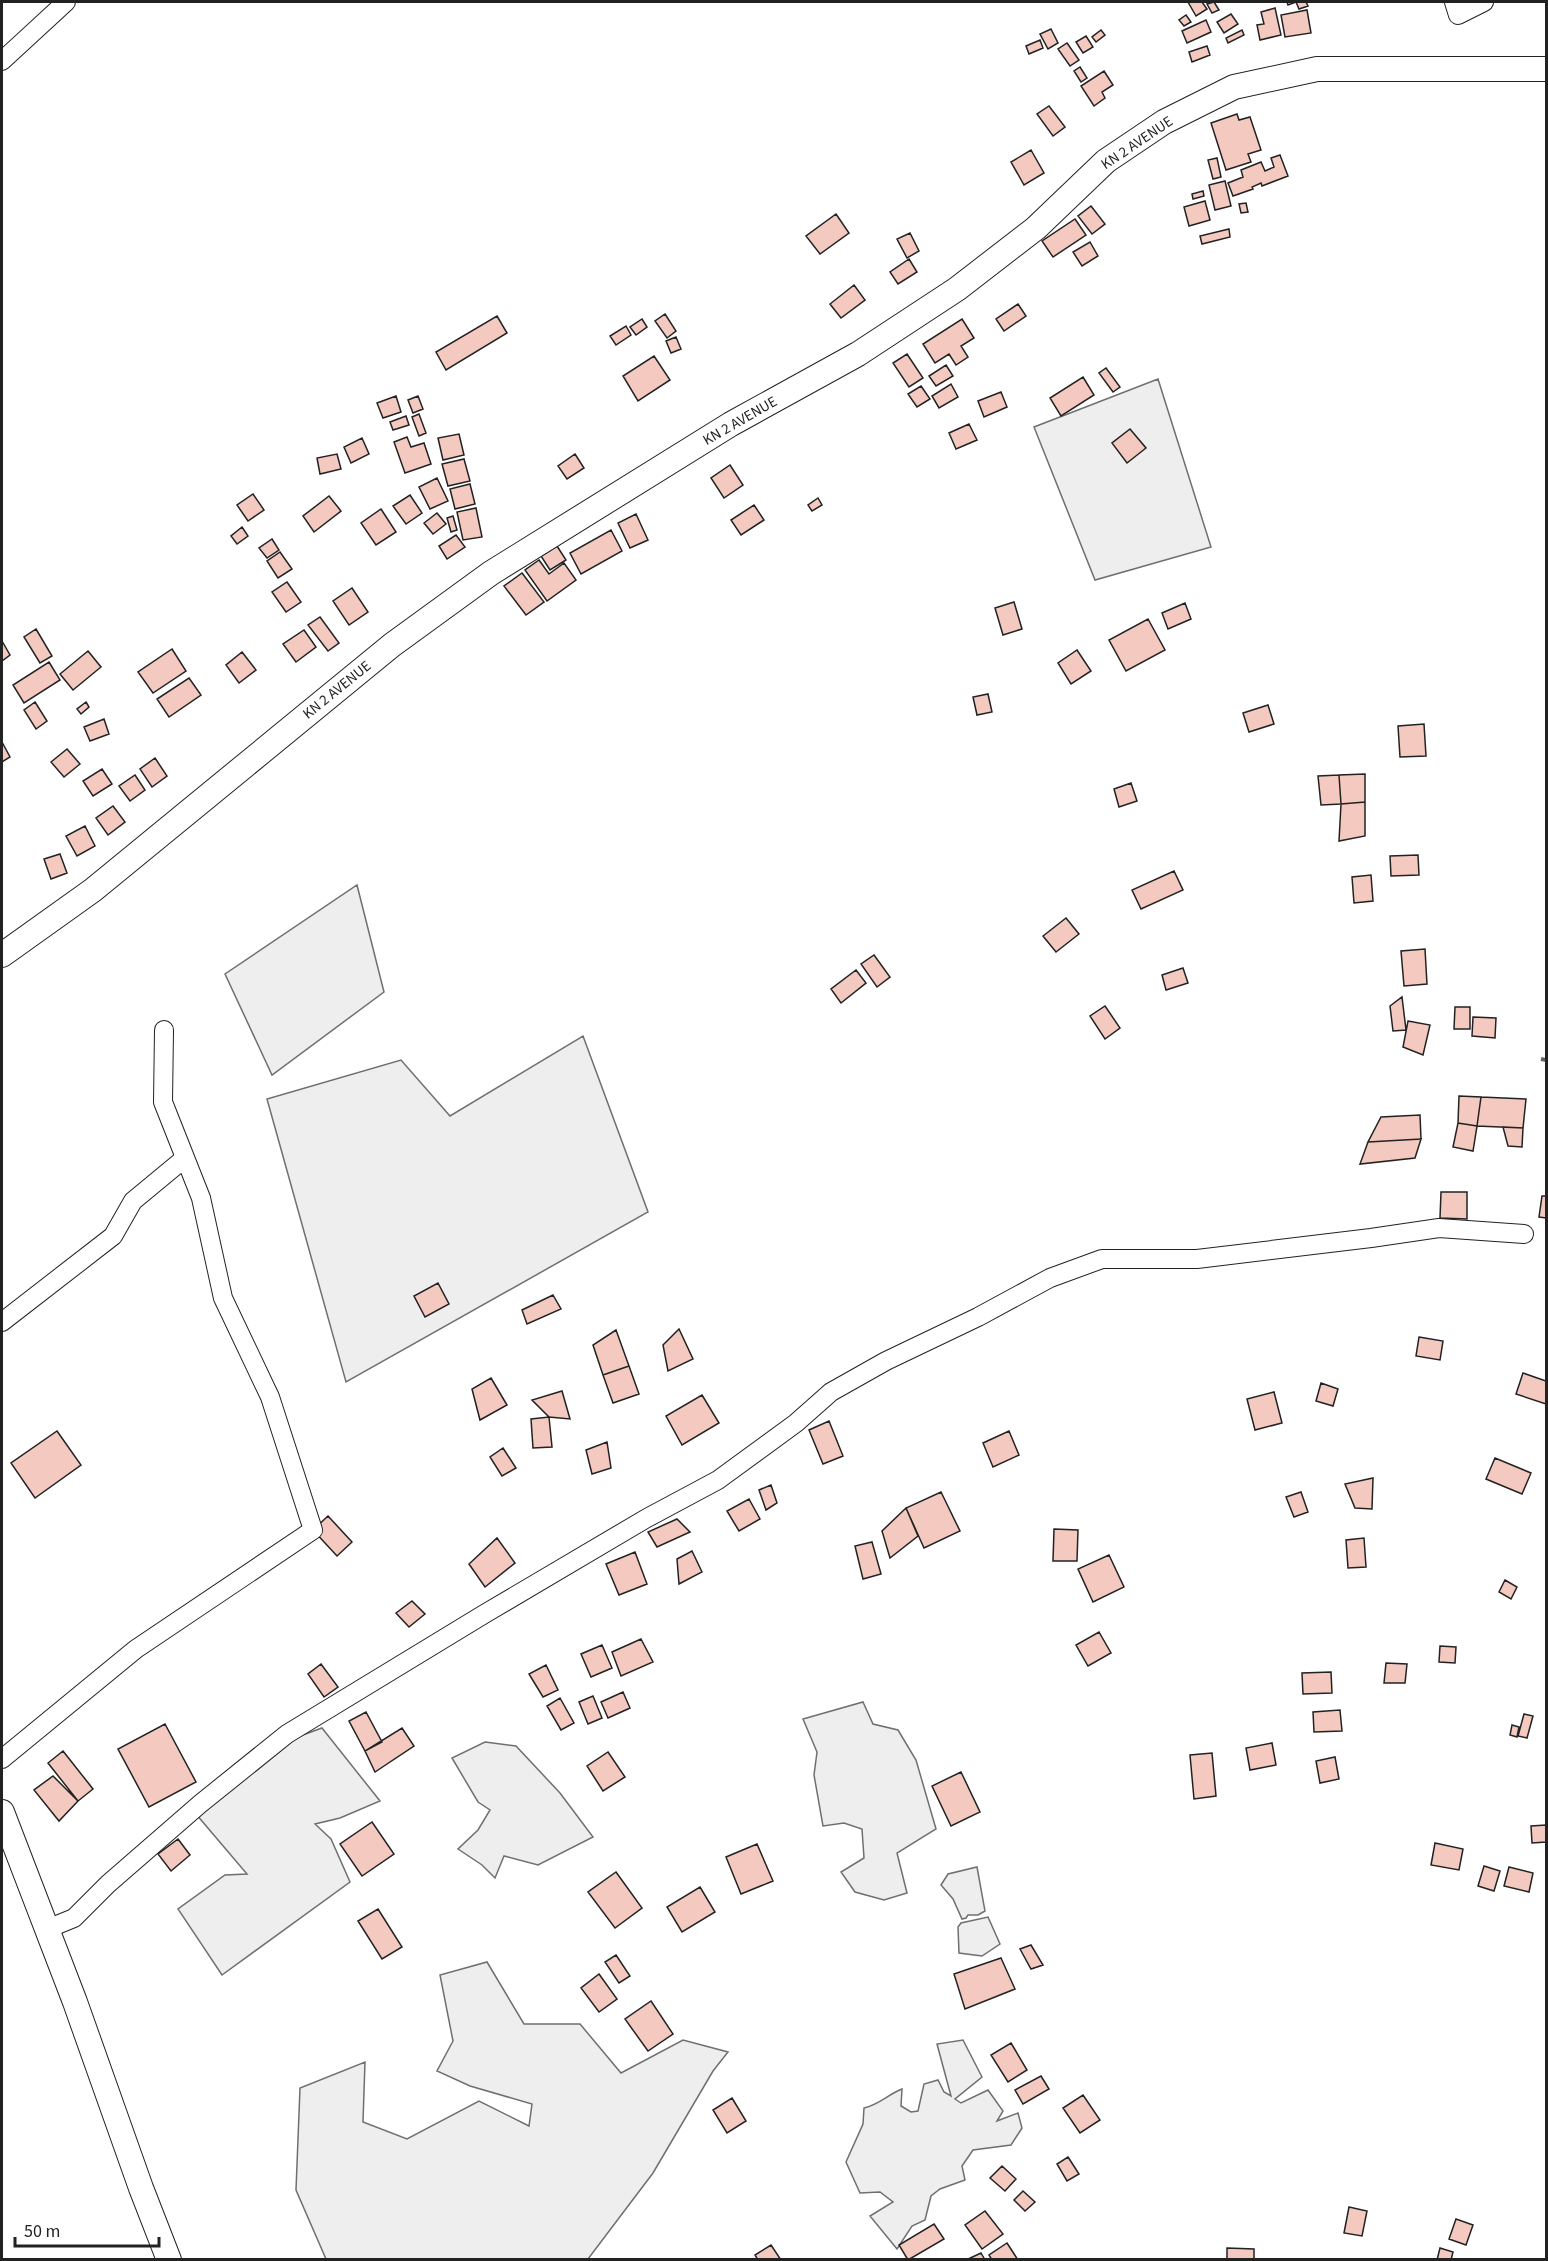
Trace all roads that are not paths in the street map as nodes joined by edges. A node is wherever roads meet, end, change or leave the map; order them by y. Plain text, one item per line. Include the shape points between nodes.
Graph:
1 (66, 2) edge
2 (1454, 2) edge
3 (1484, 2) edge
4 (2, 60) edge
5 (1546, 69) edge
6 (2, 955) edge
7 (164, 1030) dead end
8 (185, 1158) junction
9 (1524, 1234) dead end
10 (2, 1322) edge
11 (2, 1760) edge
12 (2, 1812) edge
13 (47, 1929) junction
14 (169, 2259) edge

1 - 4 street
2 - 3 street via 1458,15
5 - 6 main road, KN 2 AVENUE via 1317,69 1234,87 1164,122 1106,161 1036,228 957,289 858,354 731,424 482,580 392,645 93,890
7 - 8 street via 163,1102
8 - 10 street via 133,1202 113,1236
8 - 11 street via 201,1198 223,1298 270,1397 313,1530 136,1649
9 - 13 street via 1439,1227 1197,1259 1102,1260 1050,1278 831,1392 718,1480 647,1518 287,1734 200,1804 74,1918
12 - 13 main road
13 - 14 main road

